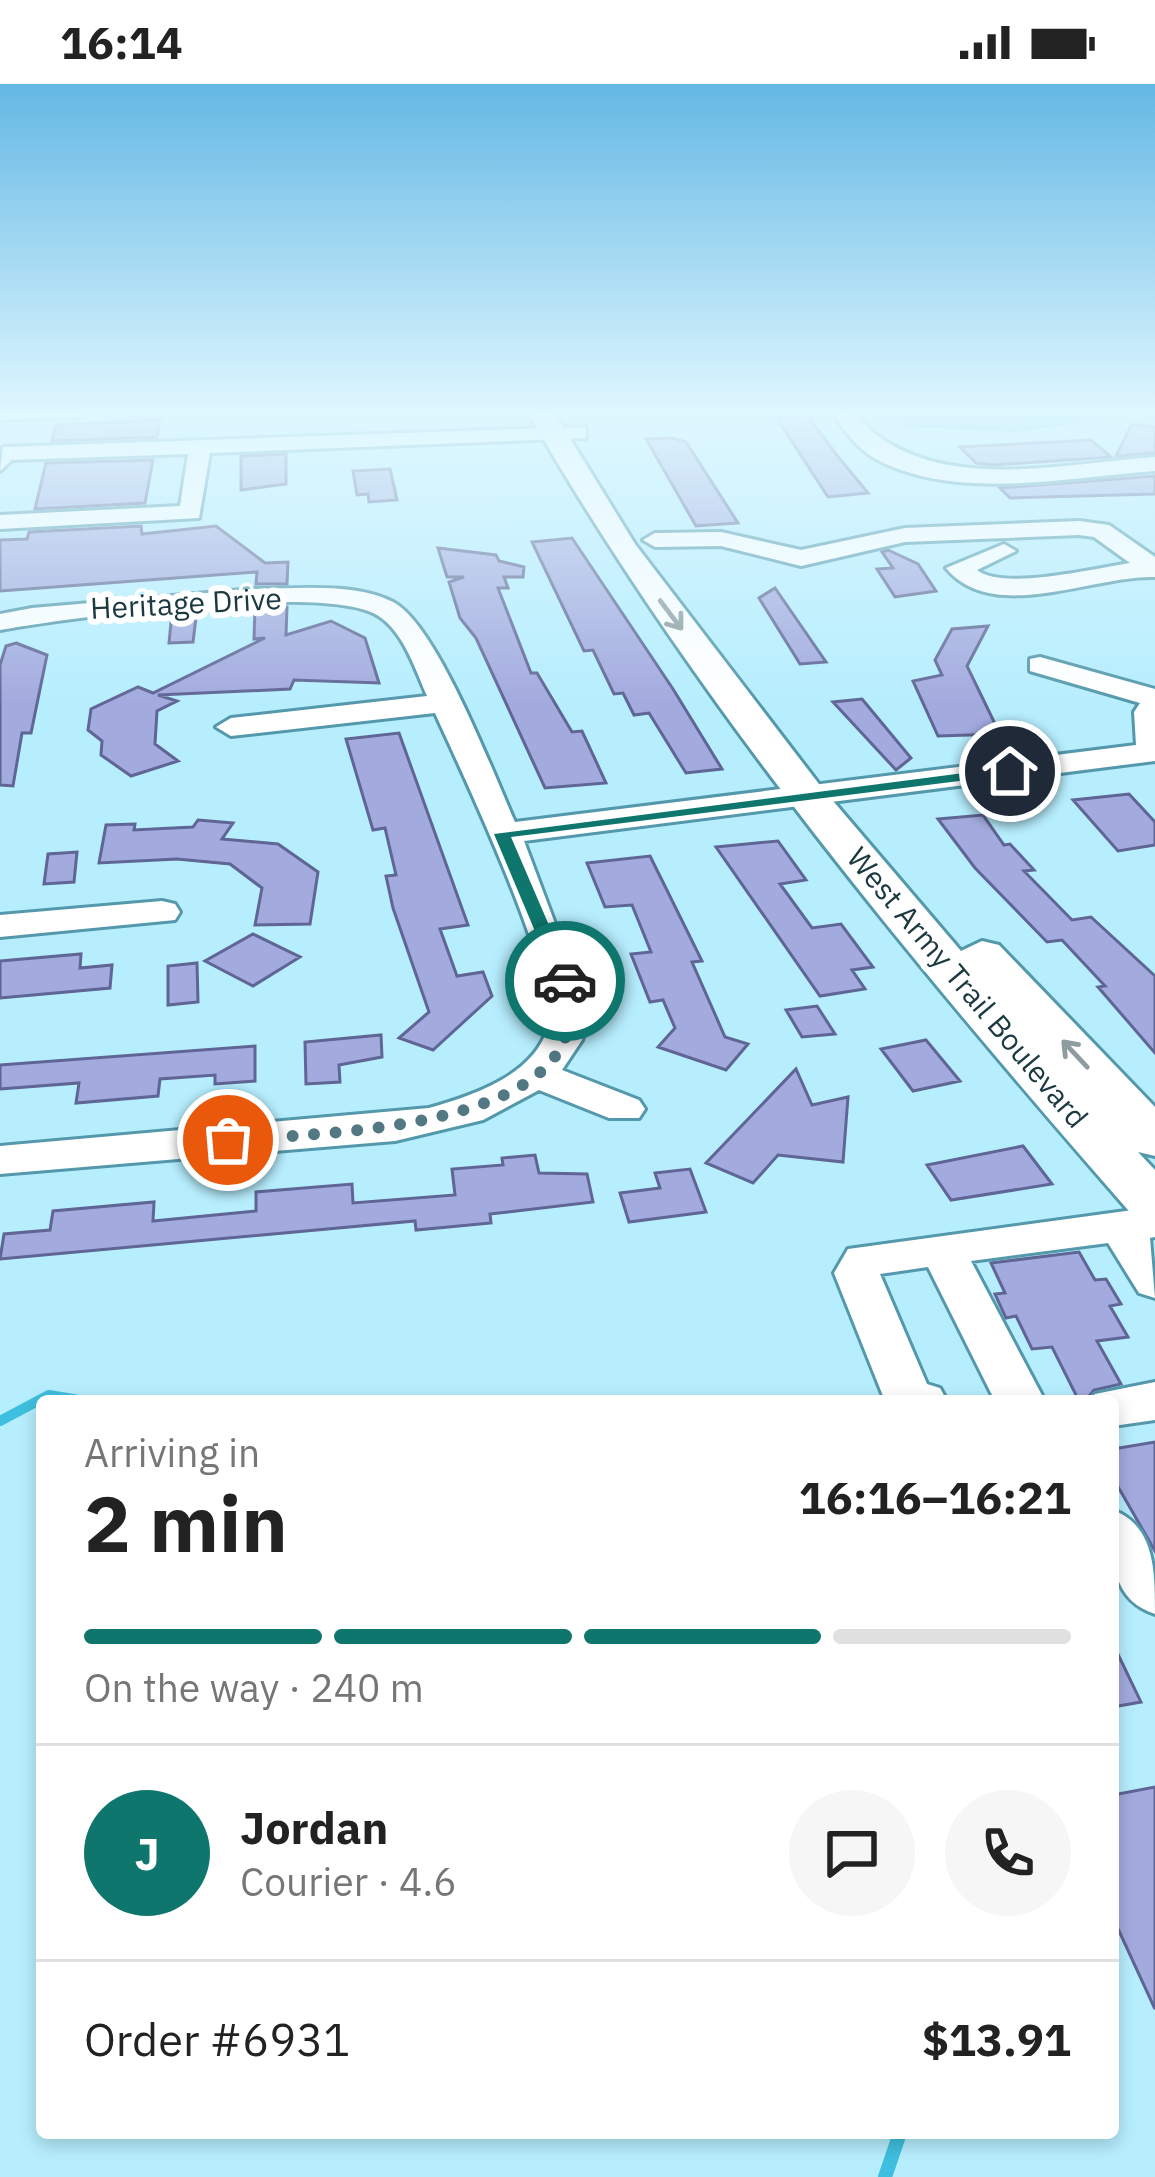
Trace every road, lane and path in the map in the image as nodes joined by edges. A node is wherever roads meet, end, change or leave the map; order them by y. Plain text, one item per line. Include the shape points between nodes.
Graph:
1 (191, 509) edge
2 (620, 509) edge
3 (0, 522) edge
4 (974, 533) junction
5 (645, 544) junction
6 (1001, 549) junction
7 (1145, 564) edge
8 (1048, 578) junction
9 (404, 590) dead end
10 (372, 604) junction
11 (0, 622) edge
12 (1040, 665) dead end
13 (1155, 700) edge
14 (442, 703) junction
15 (231, 727) dead end
16 (1154, 753) edge
17 (826, 795) junction
18 (502, 834) junction
19 (162, 912) dead end
20 (0, 926) edge
21 (536, 1074) junction
22 (624, 1109) dead end
23 (1155, 1139) edge
24 (0, 1160) edge
25 (1144, 1218) edge
26 (942, 1250) junction
27 (1155, 1282) edge
28 (908, 1395) edge
29 (1017, 1395) edge
30 (1155, 1401) edge
31 (1119, 1406) edge
32 (1119, 1540) edge
33 (1155, 1591) edge

1 - 3 street
2 - 5 main road, West Army Trail Boulevard
4 - 5 street via 905,535 801,558 721,539
4 - 6 street
4 - 7 street via 1100,530
5 - 17 main road, West Army Trail Boulevard
6 - 8 street
6 - 8 street via 959,568 993,587
7 - 8 street
9 - 10 street, Heritage Drive
10 - 11 street, Heritage Drive via 298,597
10 - 14 street via 412,637
12 - 13 street
13 - 16 street
14 - 15 street
14 - 18 street
16 - 17 street
17 - 18 street
23 -> 17 main road, West Army Trail Boulevard
17 - 25 main road, West Army Trail Boulevard
18 - 21 street via 568,993 564,1037
19 - 20 street
21 - 22 street
21 - 24 street via 467,1111 411,1124
25 - 26 street
25 - 27 street
26 - 28 street via 864,1260 856,1273
26 - 29 street
30 - 31 street
32 - 33 street

